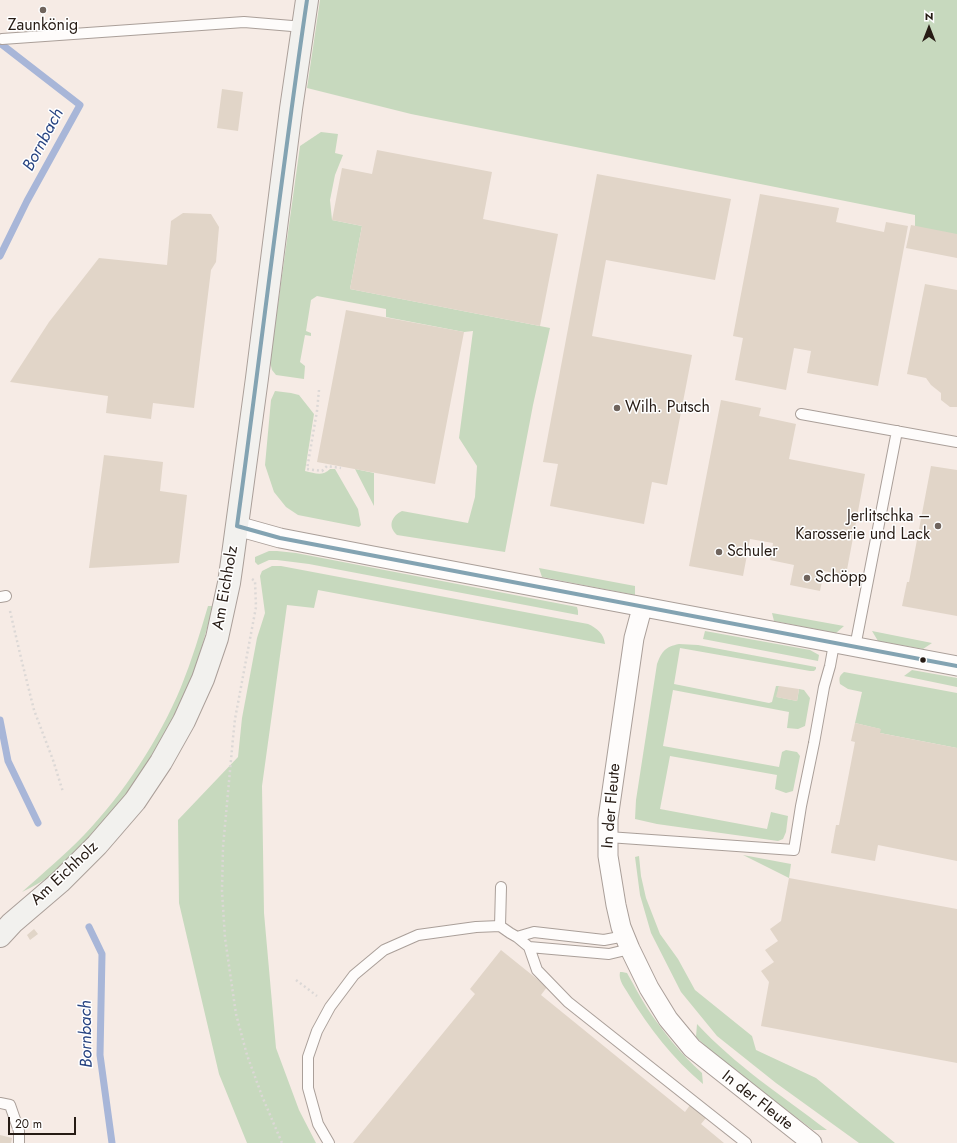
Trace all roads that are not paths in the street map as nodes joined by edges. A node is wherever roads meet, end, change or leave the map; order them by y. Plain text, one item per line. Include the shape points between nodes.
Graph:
1 (308, 0) edge
2 (304, 27) junction
3 (2, 39) dead end
4 (801, 414) dead end
5 (897, 431) junction
6 (957, 442) edge
7 (237, 526) junction
8 (642, 608) junction
9 (834, 644) junction
10 (855, 647) junction
11 (957, 666) edge
12 (608, 837) junction
13 (501, 887) dead end
14 (500, 926) junction
15 (0, 936) edge
16 (517, 936) junction
17 (627, 943) junction
18 (528, 948) junction
19 (0, 1103) edge
20 (19, 1143) edge
21 (328, 1143) edge
22 (746, 1143) edge
23 (812, 1143) edge

1 - 2 main road, Am Eichholz
2 - 3 lane via 244,22
2 - 7 main road, Am Eichholz
4 - 5 lane
5 - 6 lane
5 - 10 lane
7 - 8 street via 280,538
7 - 15 main road, Am Eichholz via 229,583 217,638 203,680 161,762 135,801 97,845
8 - 9 street
8 - 12 street, In der Fleute via 633,645 608,819
9 - 10 street
9 - 12 lane via 794,850
10 - 11 street
12 - 17 street, In der Fleute via 608,856 616,905
13 - 14 lane
14 - 16 lane
14 - 21 lane via 418,935 384,950 354,975 330,1007 317,1031 308,1058 308,1088 318,1124
16 - 17 lane via 534,932
16 - 18 lane
17 - 18 lane via 609,954
17 - 23 street, In der Fleute via 649,988 668,1019 692,1048
18 - 22 lane via 537,970 568,1002
19 - 20 lane via 10,1105 20,1131

